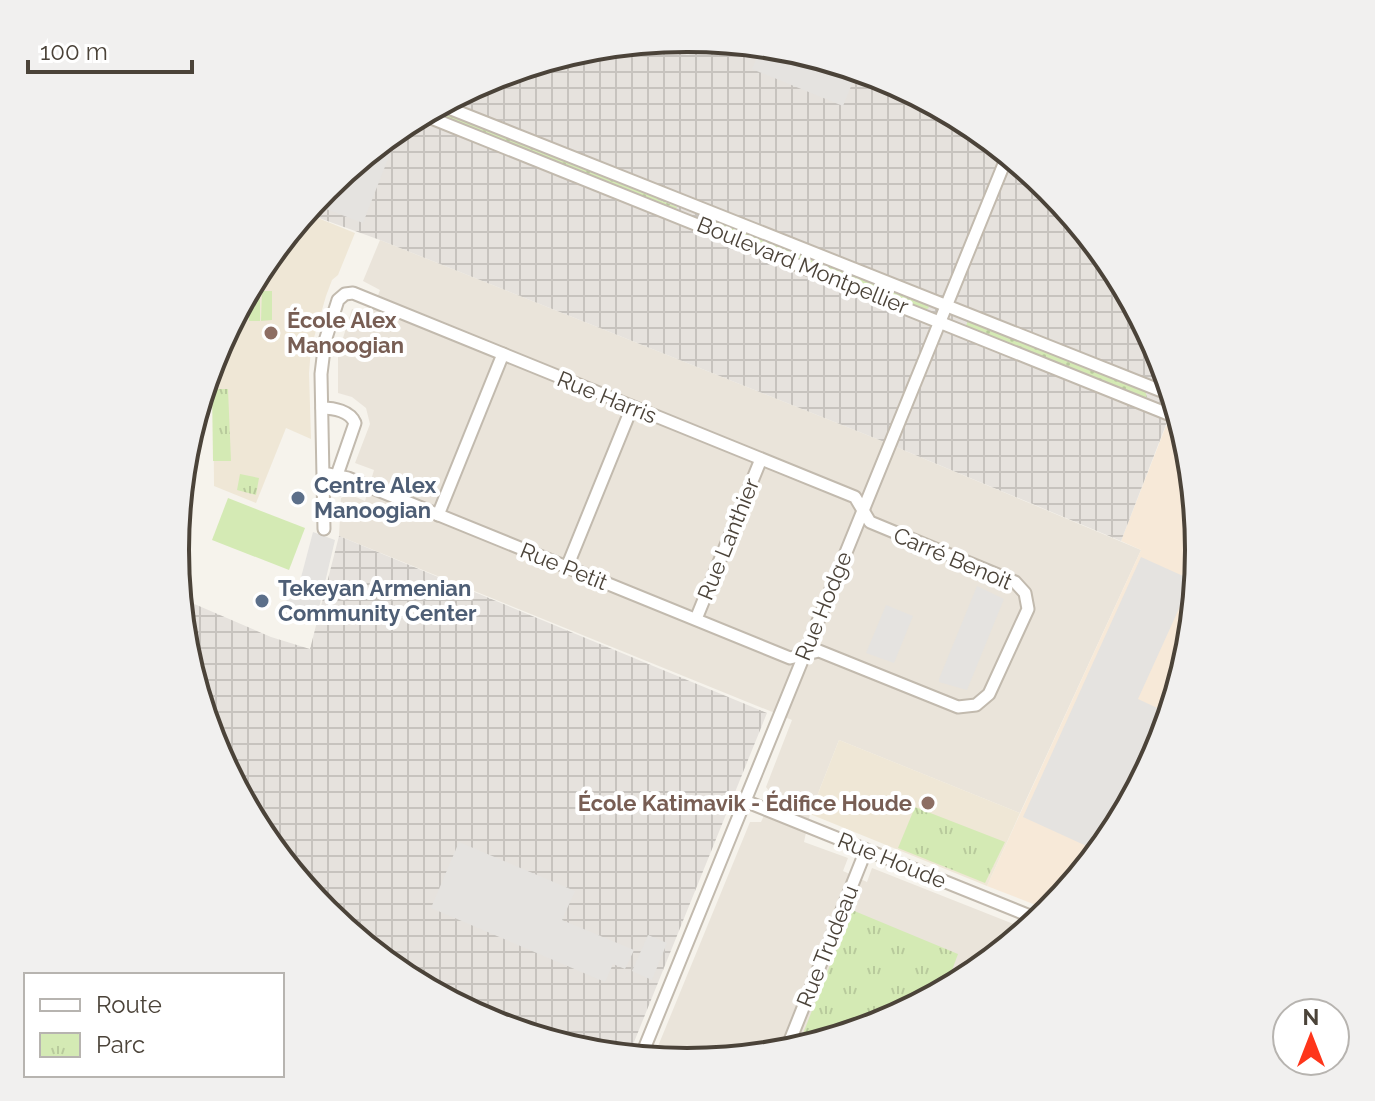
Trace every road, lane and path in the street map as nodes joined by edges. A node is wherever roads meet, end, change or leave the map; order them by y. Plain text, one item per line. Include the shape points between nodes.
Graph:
1 (454, 110) edge
2 (436, 120) edge
3 (1003, 165) edge
4 (946, 306) junction
5 (940, 321) junction
6 (503, 354) junction
7 (1160, 391) edge
8 (632, 407) junction
9 (322, 408) junction
10 (1167, 413) edge
11 (761, 459) junction
12 (323, 473) junction
13 (337, 475) junction
14 (863, 510) junction
15 (438, 515) junction
16 (324, 529) dead end
17 (567, 567) junction
18 (696, 619) junction
19 (804, 654) junction
20 (745, 801) junction
21 (866, 850) junction
22 (1027, 915) edge
23 (791, 1038) edge
24 (645, 1047) edge

1 - 4 street, Boulevard Montpellier
2 - 5 street, Boulevard Montpellier
3 - 4 street, Rue Hodge
4 - 5 street, Rue Hodge
4 - 7 street, Boulevard Montpellier
5 - 10 street, Boulevard Montpellier
5 - 14 street, Rue Hodge
6 - 8 street, Rue Harris
6 - 9 street, Rue Harris via 345,294 338,300 325,341
6 - 15 street
8 - 11 street, Rue Harris
8 - 17 street
9 - 12 street
9 - 13 street via 354,420
11 - 14 street, Rue Harris via 855,497
11 - 18 street, Rue Lanthier
12 - 13 street, Rue Petit
12 - 16 street
13 - 15 street, Rue Petit
14 - 19 street, Rue Hodge
14 - 19 street, Carré Benoit via 870,522 1015,582 1027,597 1026,616 989,694 972,707 951,705 819,651
15 - 17 street, Rue Petit
17 - 18 street, Rue Petit
18 - 19 street, Rue Petit via 790,658
19 - 20 street, Rue Hodge
20 - 21 street, Rue Houde
20 - 24 street, Rue Hodge
21 - 22 street, Rue Houde
21 - 23 street, Rue Trudeau

